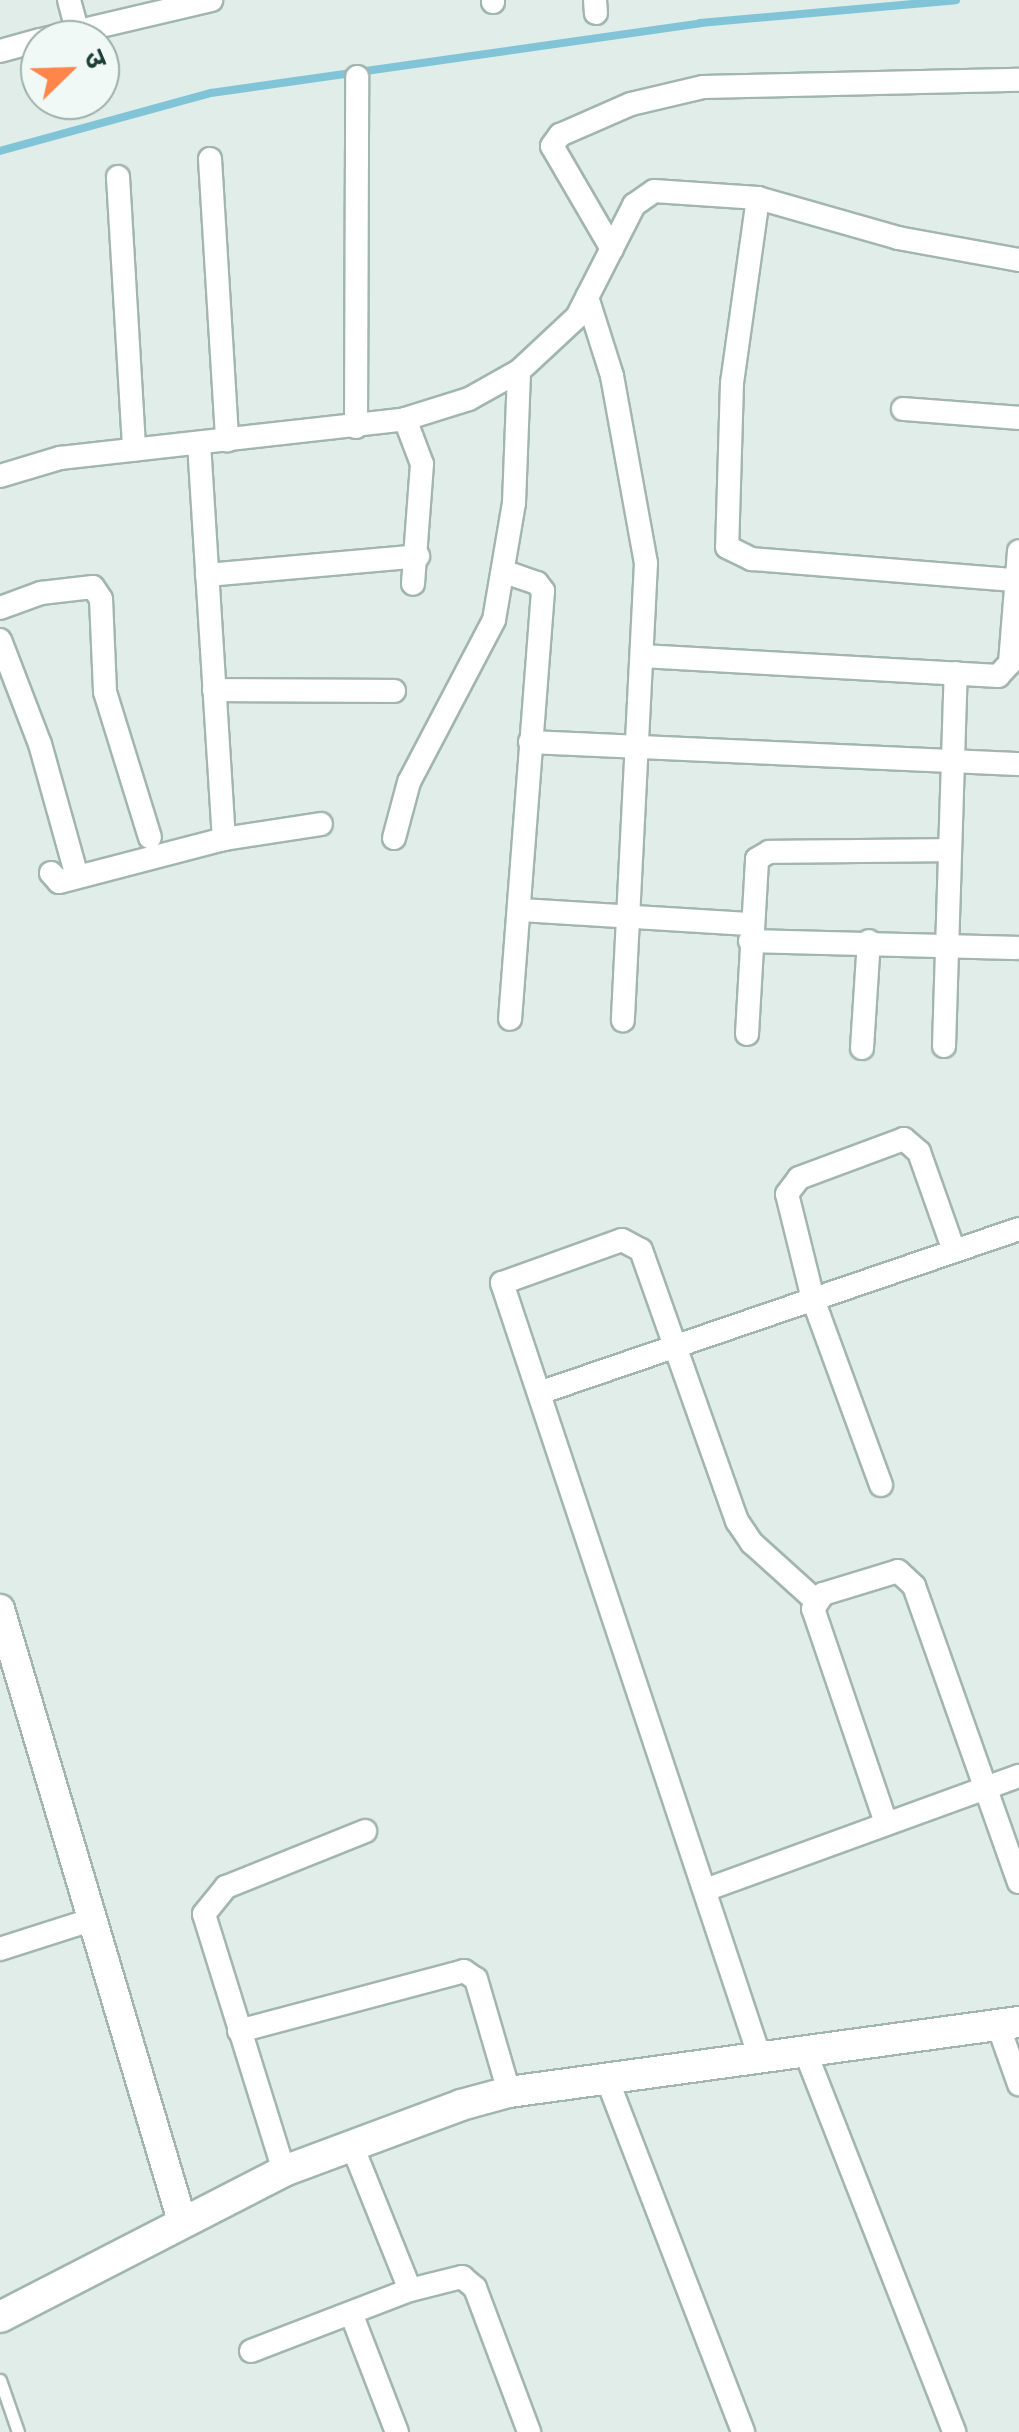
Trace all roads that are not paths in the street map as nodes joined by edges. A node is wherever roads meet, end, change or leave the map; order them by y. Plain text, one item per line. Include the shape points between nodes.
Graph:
1 (211, 0) edge
2 (166, 5) edge
3 (113, 20) edge
4 (358, 77) dead end
5 (1019, 80) edge
6 (210, 159) dead end
7 (118, 178) dead end
8 (758, 198) junction
9 (612, 249) junction
10 (1019, 260) edge
11 (586, 297) junction
12 (519, 371) junction
13 (903, 409) dead end
14 (1019, 418) edge
15 (406, 420) junction
16 (356, 427) junction
17 (227, 440) junction
18 (199, 443) junction
19 (134, 450) junction
20 (0, 476) edge
21 (1019, 551) edge
22 (418, 556) junction
23 (505, 572) junction
24 (207, 575) junction
25 (1014, 580) junction
26 (414, 584) dead end
27 (0, 608) edge
28 (0, 640) edge
29 (642, 656) junction
30 (956, 673) junction
31 (214, 690) junction
32 (394, 691) dead end
33 (530, 742) junction
34 (638, 749) junction
35 (953, 761) junction
36 (1019, 764) edge
37 (321, 824) dead end
38 (150, 837) dead end
39 (394, 838) dead end
40 (224, 839) junction
41 (950, 850) junction
42 (74, 866) dead end
43 (51, 873) dead end
44 (520, 910) junction
45 (628, 916) junction
46 (750, 932) junction
47 (869, 941) junction
48 (949, 943) junction
49 (1017, 948) edge
50 (510, 1019) dead end
51 (623, 1020) dead end
52 (746, 1034) dead end
53 (944, 1046) dead end
54 (862, 1048) dead end
55 (1019, 1229) edge
56 (954, 1251) junction
57 (813, 1298) junction
58 (675, 1346) junction
59 (539, 1393) junction
60 (881, 1485) dead end
61 (815, 1600) junction
62 (0, 1610) edge
63 (1019, 1776) edge
64 (986, 1787) junction
65 (886, 1822) junction
66 (365, 1831) dead end
67 (1019, 1882) edge
68 (708, 1889) junction
69 (94, 1920) junction
70 (0, 1950) edge
71 (1008, 2024) edge
72 (239, 2031) junction
73 (804, 2051) junction
74 (759, 2055) junction
75 (607, 2078) junction
76 (1019, 2084) edge
77 (509, 2092) junction
78 (351, 2143) junction
79 (284, 2171) junction
80 (182, 2221) junction
81 (410, 2290) junction
82 (351, 2313) junction
83 (0, 2316) edge
84 (252, 2352) dead end
85 (0, 2380) edge
86 (18, 2432) edge
87 (396, 2432) edge
88 (529, 2432) edge
89 (743, 2432) edge
90 (954, 2432) edge

1 - 2 street
2 - 3 street
4 - 16 street
5 - 9 street via 703,87 631,104 560,135 552,146
6 - 17 street
7 - 19 street
8 - 9 street via 654,191 634,204
8 - 10 street via 898,238
8 - 25 street via 732,383 727,547 752,559
9 - 11 street
11 - 12 street via 577,316
11 - 29 street via 612,376 646,563
12 - 15 street via 468,399
12 - 23 street via 520,438
13 - 14 street
15 - 16 street
15 - 22 street via 422,464
16 - 17 street
17 - 18 street
18 - 19 street
18 - 24 street
19 - 20 street via 60,458
21 - 25 street
22 - 24 street
22 - 26 street
23 - 33 street via 537,582 543,591
23 - 39 street via 494,620 409,782
24 - 31 street
25 - 30 street via 1008,670 998,676
27 - 38 street via 41,592 93,588 101,600 105,692
28 - 42 street via 40,744
29 - 30 street
29 - 34 street
30 - 35 street
31 - 32 street
31 - 40 street
33 - 34 street
33 - 44 street
34 - 35 street
34 - 45 street
35 - 36 street
35 - 41 street
37 - 40 street
40 - 43 street via 59,882
41 - 46 street via 762,855 754,865
41 - 48 street
44 - 45 street
44 - 50 street
45 - 46 street
45 - 51 street
46 - 47 street
46 - 52 street
47 - 48 street
47 - 54 street
48 - 49 street
48 - 53 street
55 - 56 street
56 - 57 street
56 - 57 street via 918,1152 912,1142 893,1139 792,1184 786,1206
57 - 58 street
57 - 60 street
58 - 59 street
58 - 59 street via 642,1250 622,1240 502,1283
58 - 61 street via 743,1532
59 - 68 street
61 - 64 street via 883,1571 906,1575
61 - 65 street via 814,1618
62 - 69 street
63 - 64 street
64 - 65 street
64 - 67 street
65 - 68 street
66 - 72 street via 226,1887 212,1899 205,1932
68 - 74 street
69 - 70 street
69 - 80 street
71 - 73 main road
71 - 76 street
72 - 77 street via 464,1972 476,1980
72 - 79 street
73 - 74 main road
73 - 90 street
74 - 75 main road
75 - 77 main road
75 - 89 street
77 - 78 main road
78 - 79 main road
78 - 81 street
79 - 80 main road
80 - 83 main road
81 - 82 street
81 - 88 street via 452,2276 470,2280
82 - 84 street
82 - 87 street
85 - 86 lane

